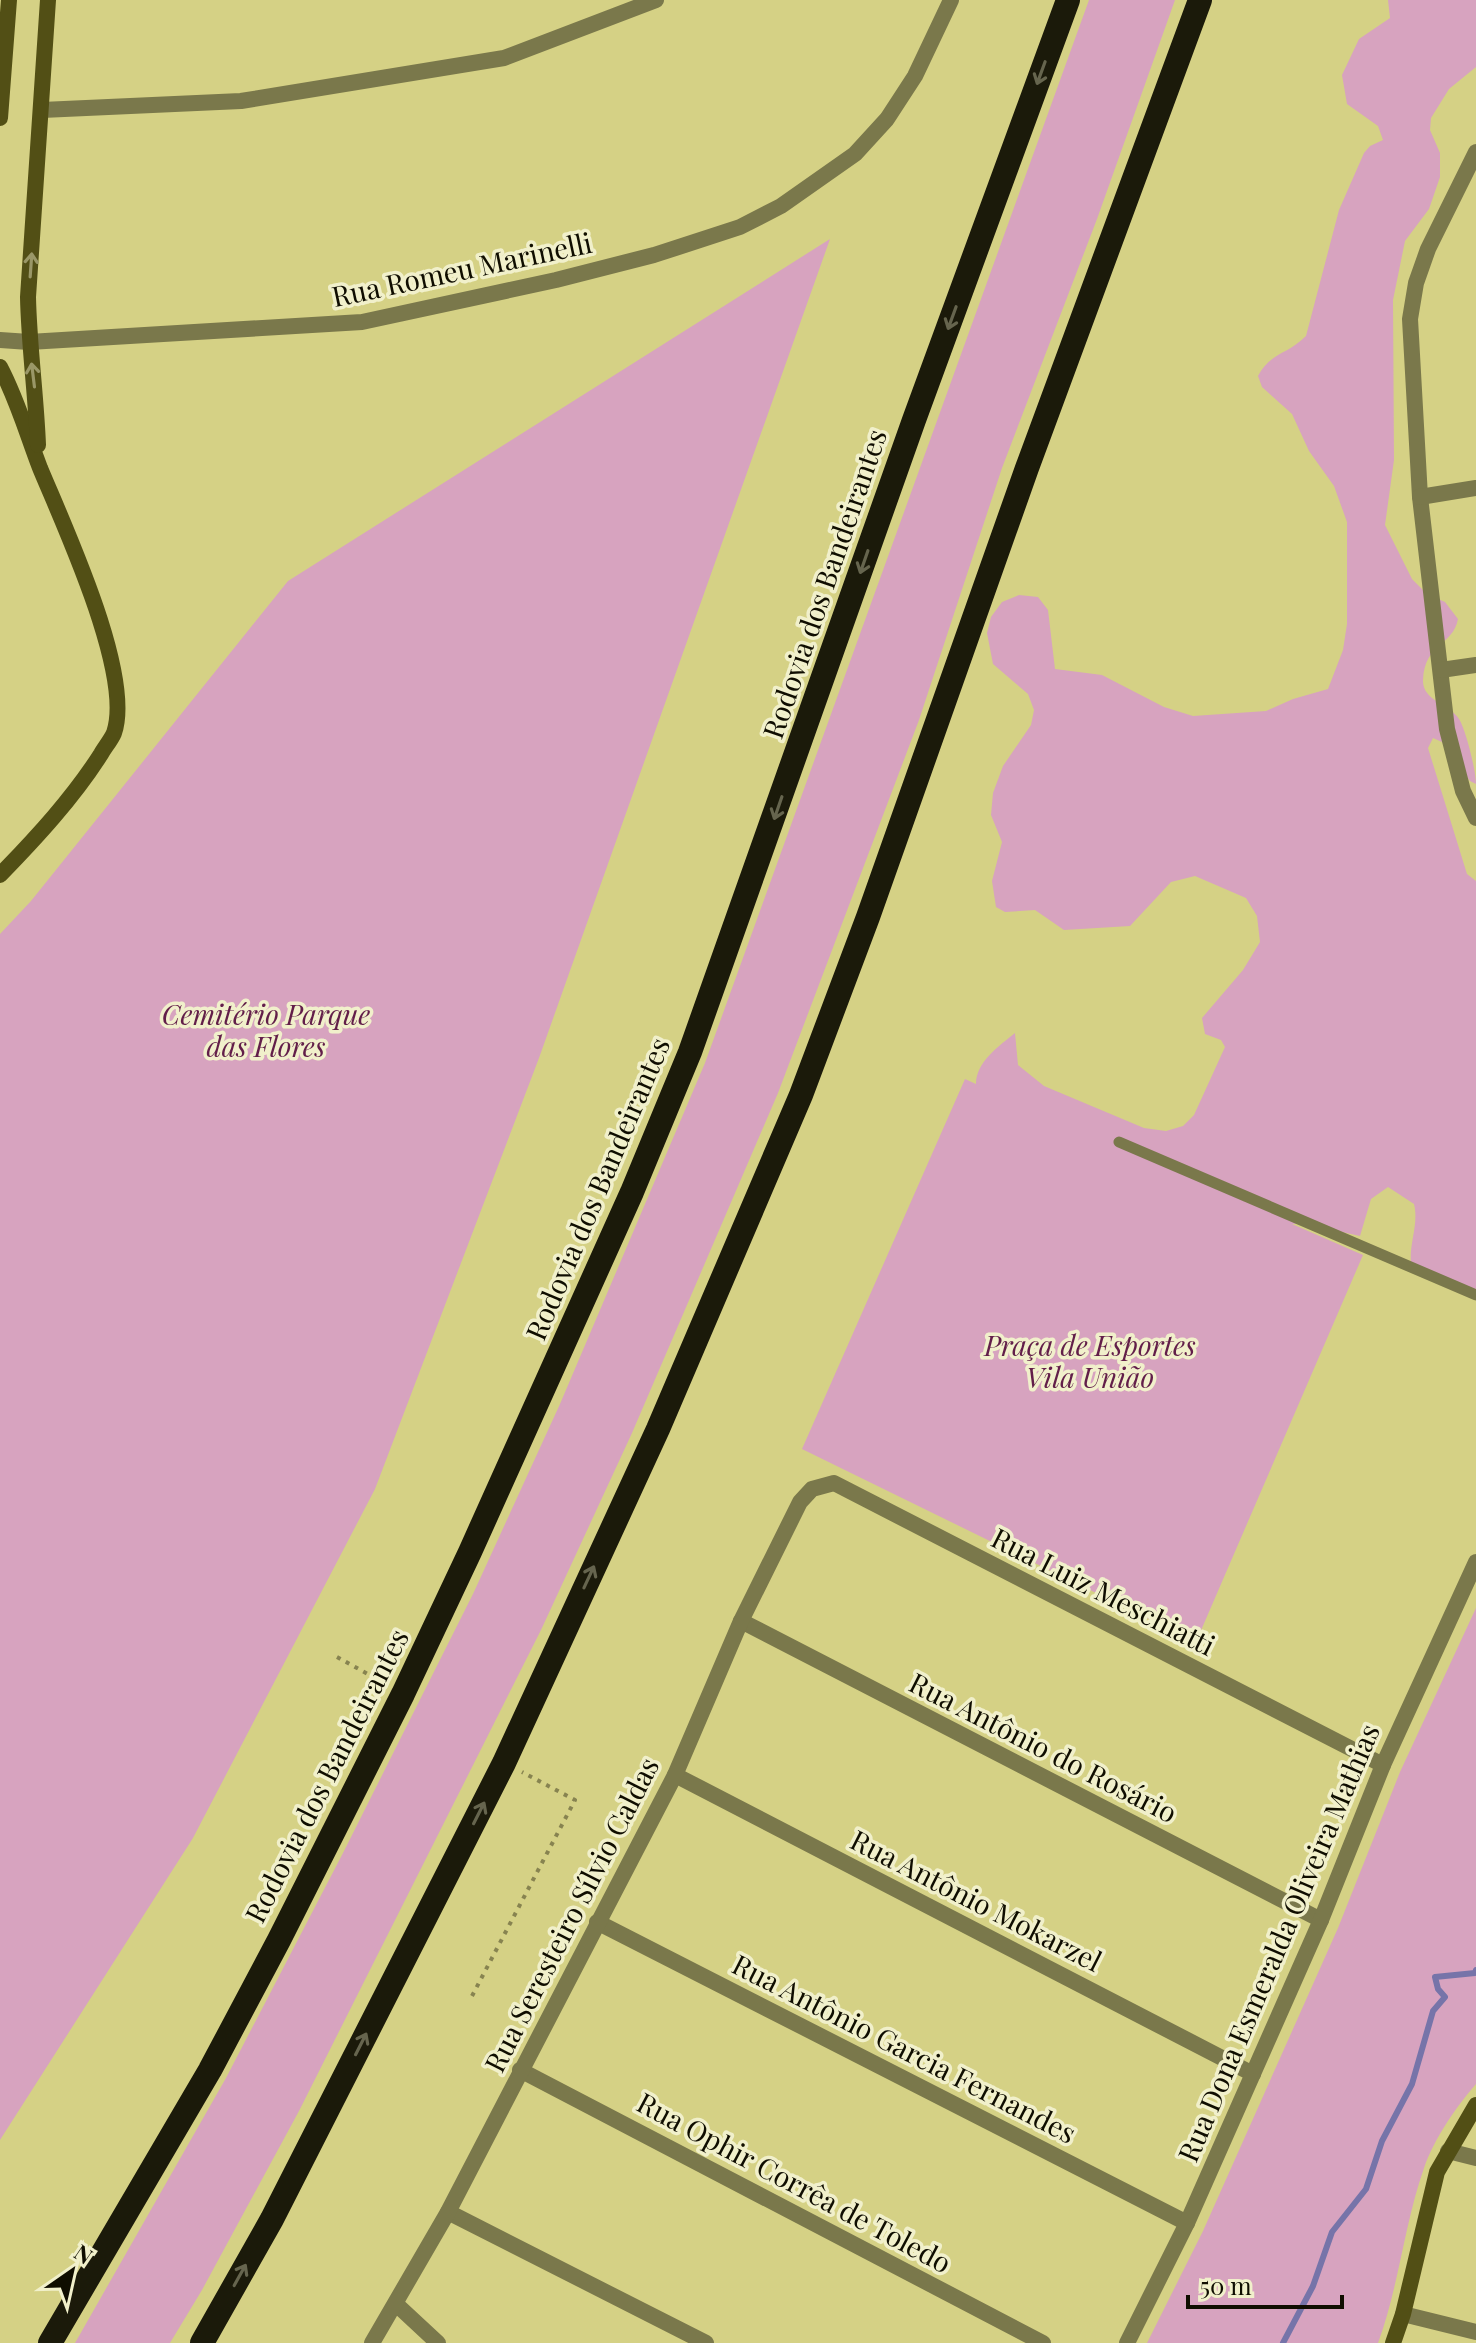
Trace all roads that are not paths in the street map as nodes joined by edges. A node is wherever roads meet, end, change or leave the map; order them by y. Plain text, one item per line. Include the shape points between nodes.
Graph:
1 (9, 0) edge
2 (48, 0) edge
3 (656, 0) edge
4 (951, 0) edge
5 (1068, 0) edge
6 (1200, 0) edge
7 (0, 105) edge
8 (42, 110) junction
9 (0, 118) edge
10 (1476, 152) edge
11 (0, 340) edge
12 (29, 342) junction
13 (0, 367) edge
14 (39, 463) junction
15 (1476, 488) edge
16 (1420, 497) junction
17 (1476, 665) edge
18 (1441, 670) junction
19 (1476, 818) edge
20 (2, 870) edge
21 (1119, 1142) dead end
22 (1476, 1295) edge
23 (800, 1502) joint
24 (1476, 1562) edge
25 (741, 1621) junction
26 (1383, 1765) junction
27 (675, 1775) junction
28 (1321, 1920) junction
29 (597, 1922) junction
30 (520, 2070) junction
31 (1253, 2074) junction
32 (1476, 2105) edge
33 (1448, 2151) junction
34 (1476, 2158) edge
35 (448, 2212) junction
36 (1187, 2223) junction
37 (396, 2304) junction
38 (1403, 2314) junction
39 (1476, 2332) edge
40 (50, 2343) edge
41 (202, 2343) edge
42 (372, 2343) edge
43 (438, 2343) edge
44 (706, 2343) edge
45 (1043, 2343) edge
46 (1127, 2343) edge
47 (1393, 2343) edge

1 - 7 main road
2 - 8 main road
3 - 8 street via 504,58 241,101
4 - 12 street, Rua Romeu Marinelli via 915,76 887,119 855,154 781,206 740,227 556,280 362,322
5 -> 40 highway, Rodovia dos Bandeirantes via 690,1052 632,1192 403,1694 210,2070
41 -> 6 highway via 272,2219 504,1763 658,1429 801,1095
7 - 9 main road
12 -> 8 main road
10 - 16 street via 1428,249 1410,319
11 - 12 street, Rua Romeu Marinelli
14 -> 12 main road
13 - 14 main road
14 - 20 main road via 105,635 118,687 114,733 91,770
15 - 16 street
16 - 18 street
17 - 18 street
18 - 19 street via 1447,729
21 - 22 lane
23 - 25 street, Rua Seresteiro Sílvio Caldas
23 - 26 street, Rua Luiz Meschiatti via 812,1489 834,1483
24 - 26 street, Rua Dona Esmeralda Oliveira Mathias
25 - 27 street, Rua Seresteiro Sílvio Caldas
25 - 28 street, Rua Antônio do Rosário
26 - 28 street, Rua Dona Esmeralda Oliveira Mathias
27 - 29 street, Rua Seresteiro Sílvio Caldas
27 - 31 street, Rua Antônio Mokarzel
28 - 31 street, Rua Dona Esmeralda Oliveira Mathias
29 - 30 street, Rua Seresteiro Sílvio Caldas
29 - 36 street, Rua Antônio Garcia Fernandes
30 - 35 street, Rua Seresteiro Sílvio Caldas
30 - 45 street, Rua Ophir Corrêa de Toledo
31 - 36 street, Rua Dona Esmeralda Oliveira Mathias
32 - 33 main road
33 - 34 street
33 - 38 main road via 1437,2172
35 - 37 street, Rua Seresteiro Sílvio Caldas
35 - 44 street
36 - 46 street, Rua Dona Esmeralda Oliveira Mathias
37 - 42 street, Rua Seresteiro Sílvio Caldas
37 - 43 street
38 - 39 street
38 - 47 main road

